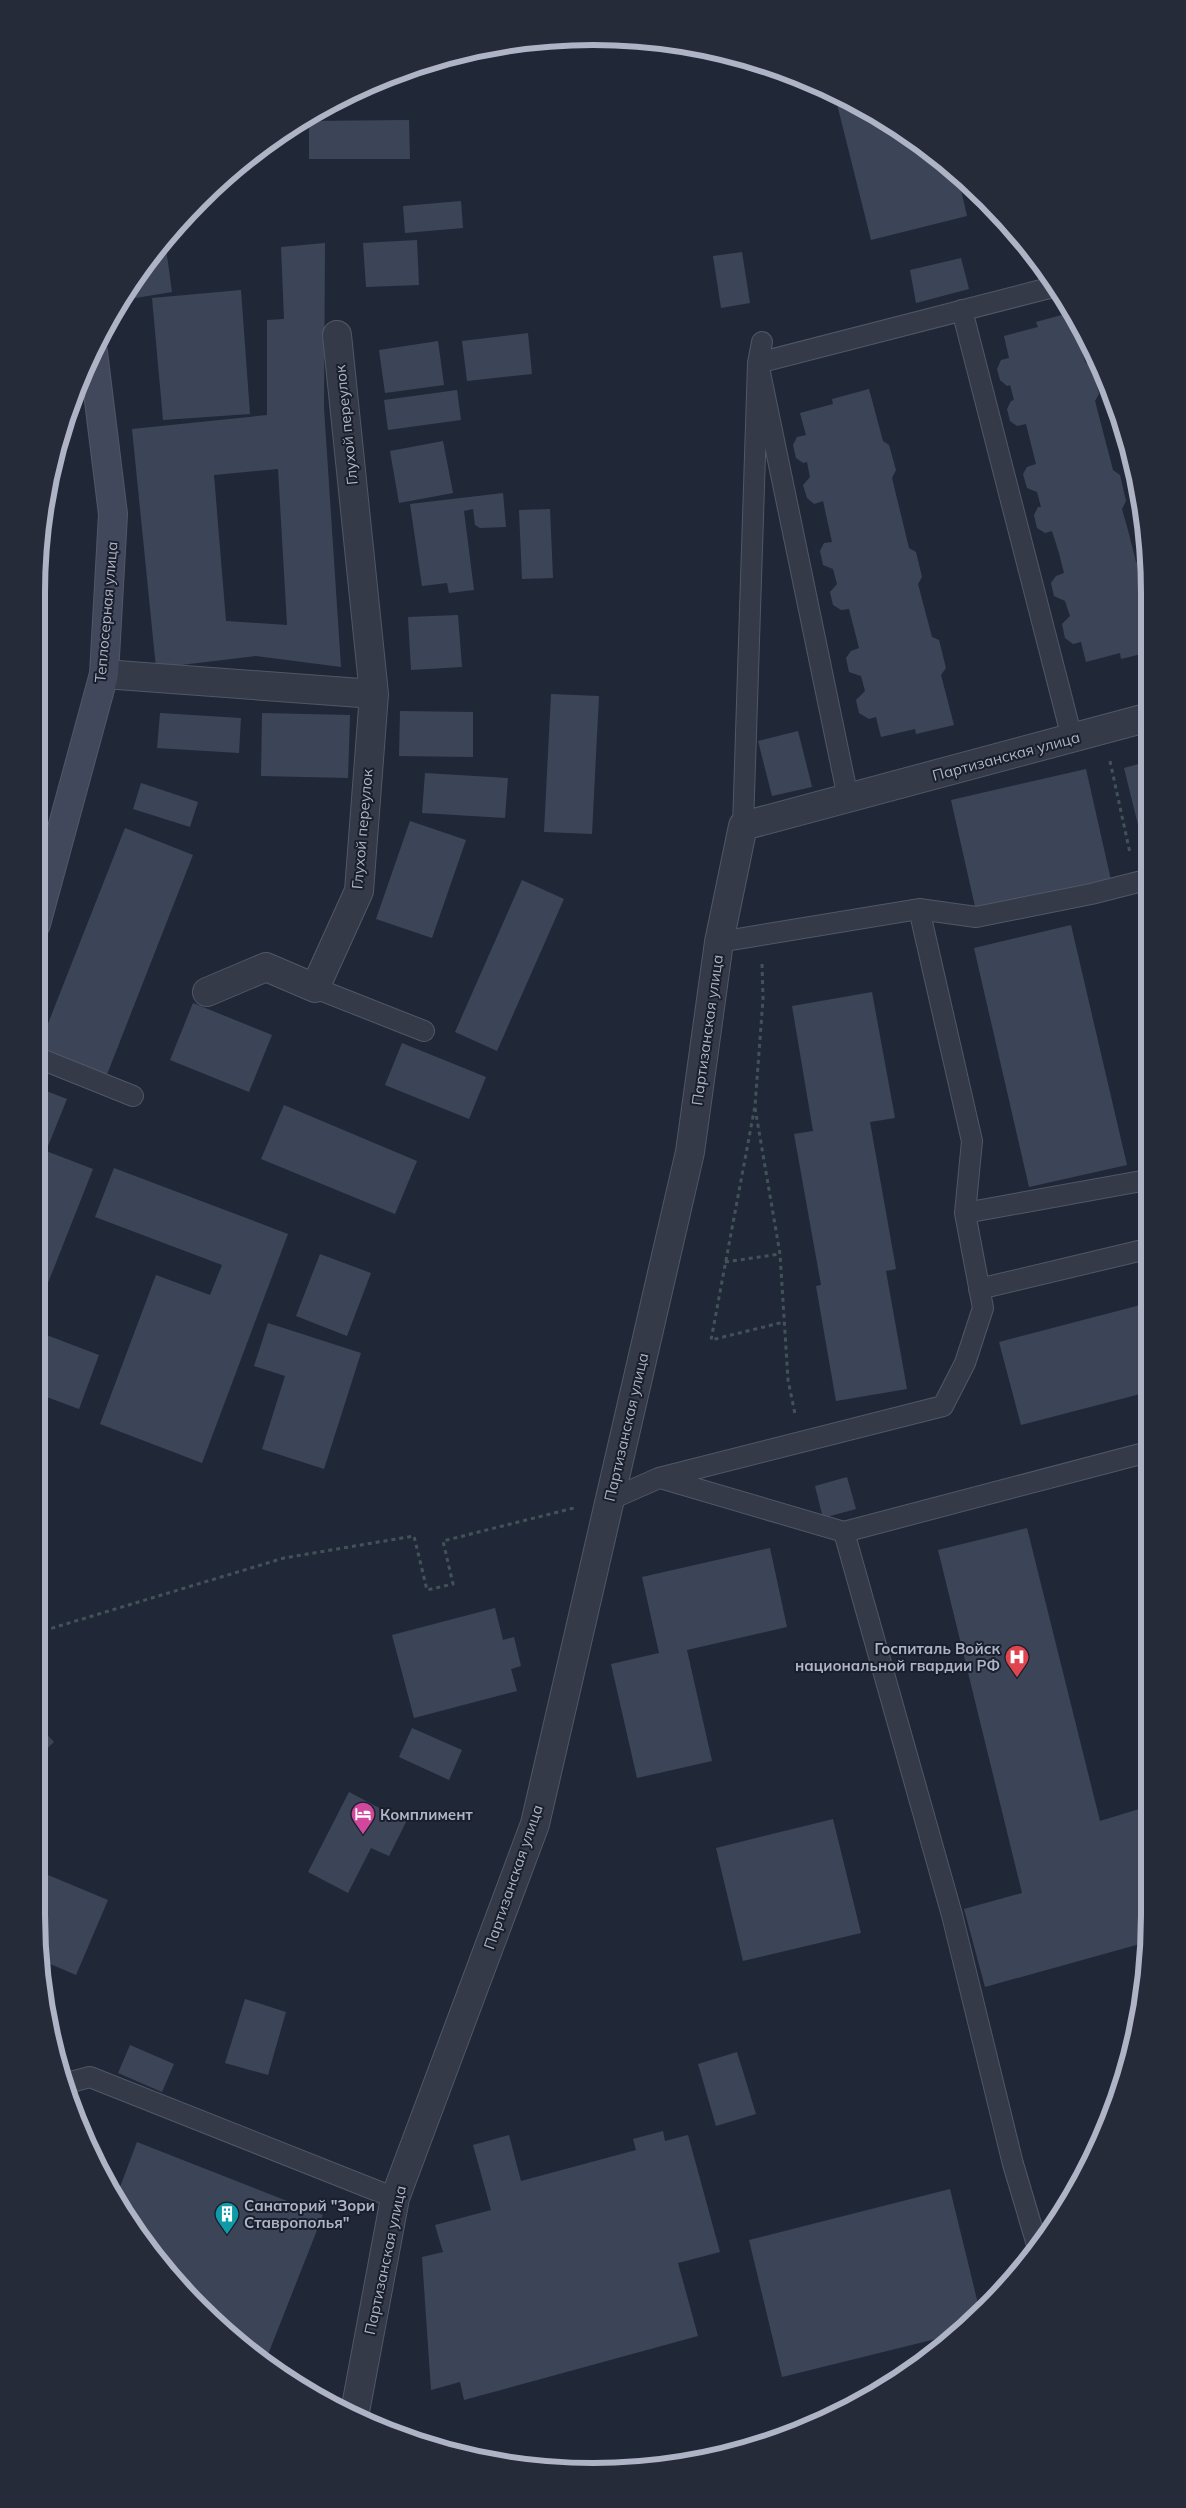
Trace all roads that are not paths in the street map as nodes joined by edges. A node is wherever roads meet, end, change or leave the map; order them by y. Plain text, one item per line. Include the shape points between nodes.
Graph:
1 (1049, 288) edge
2 (962, 310) junction
3 (337, 335) dead end
4 (762, 342) dead end
5 (758, 363) junction
6 (96, 365) edge
7 (104, 674) junction
8 (374, 694) junction
9 (1141, 719) edge
10 (1072, 738) junction
11 (848, 798) junction
12 (743, 826) junction
13 (1141, 881) edge
14 (45, 891) edge
15 (919, 909) junction
16 (719, 942) junction
17 (315, 988) junction
18 (207, 992) dead end
19 (424, 1031) dead end
20 (45, 1061) edge
21 (133, 1096) dead end
22 (1141, 1181) edge
23 (965, 1213) junction
24 (1141, 1250) edge
25 (979, 1288) junction
26 (1141, 1454) edge
27 (659, 1478) junction
28 (609, 1500) junction
29 (844, 1532) junction
30 (71, 2082) edge
31 (395, 2198) junction
32 (1035, 2239) edge
33 (356, 2408) edge

1 - 2 lane
2 - 5 lane
2 - 10 lane
3 - 8 street, Глухой переулок
4 - 5 lane
5 - 11 lane
5 - 12 lane
6 - 7 main road, Теплосерная улица via 113,514
7 - 8 street
7 - 14 main road, Теплосерная улица
8 - 17 street, Глухой переулок via 358,891
9 - 10 street, Партизанская улица
10 - 11 street, Партизанская улица
11 - 12 street, Партизанская улица
12 - 16 street, Партизанская улица
13 - 15 lane via 976,917
15 - 16 lane
15 - 23 lane via 972,1141
16 - 28 street, Партизанская улица via 690,1152
17 - 18 street via 266,967
17 - 19 lane
20 - 21 lane
22 - 23 lane
23 - 25 lane
24 - 25 lane
25 - 27 lane via 983,1308 966,1363 943,1406
26 - 29 lane
27 - 28 lane
27 - 29 lane
28 - 31 street, Партизанская улица via 535,1824
29 - 32 lane via 952,1914 1013,2164
30 - 31 lane via 90,2077
31 - 33 street, Партизанская улица

